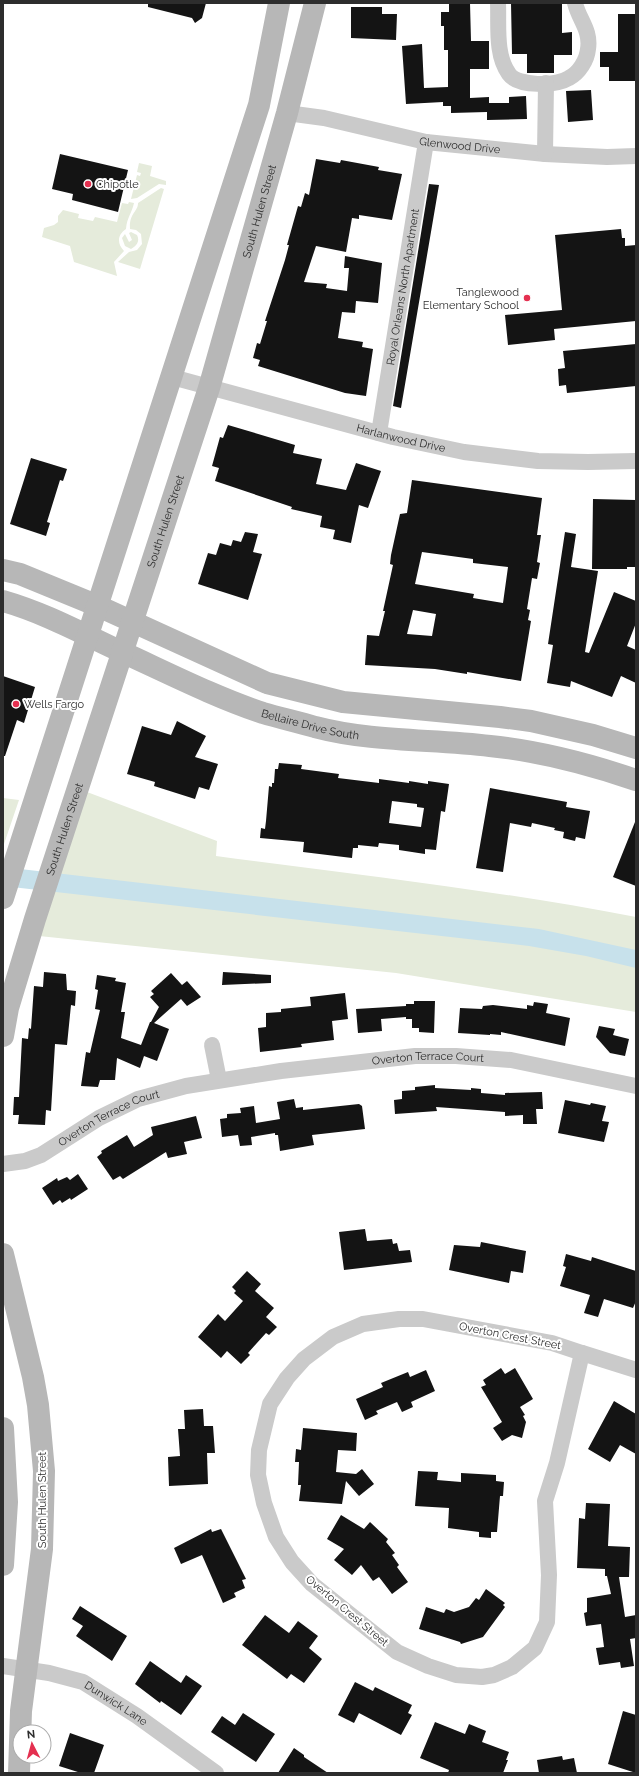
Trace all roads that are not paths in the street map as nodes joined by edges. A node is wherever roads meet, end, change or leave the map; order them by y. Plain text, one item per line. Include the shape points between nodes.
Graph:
1 (280, 3) edge
2 (315, 3) edge
3 (498, 3) edge
4 (575, 3) edge
5 (270, 55) junction
6 (546, 83) junction
7 (259, 106) junction
8 (287, 113) junction
9 (426, 142) junction
10 (545, 154) junction
11 (274, 156) junction
12 (636, 156) edge
13 (172, 377) junction
14 (209, 388) junction
15 (379, 433) junction
16 (636, 461) edge
17 (3, 570) edge
18 (3, 601) edge
19 (98, 606) junction
20 (132, 622) junction
21 (88, 636) junction
22 (121, 652) junction
23 (325, 698) junction
24 (531, 722) junction
25 (318, 728) junction
26 (636, 748) edge
27 (527, 751) junction
28 (636, 780) edge
29 (3, 898) edge
30 (3, 1036) edge
31 (212, 1045) dead end
32 (219, 1080) junction
33 (636, 1086) edge
34 (3, 1164) edge
35 (3, 1254) edge
36 (582, 1353) junction
37 (636, 1370) edge
38 (3, 1428) edge
39 (3, 1565) edge
40 (3, 1666) edge
41 (25, 1670) junction
42 (200, 1768) edge
43 (19, 1773) edge
44 (216, 1773) edge

1 - 5 main road
2 - 8 main road, South Hulen Street
3 - 6 street via 500,56 504,66 514,80 523,83
4 - 6 street via 589,37 584,62 569,79
5 - 7 main road
5 - 8 main road via 272,91 280,109
6 - 10 street
7 - 11 main road via 268,110 271,118
7 - 13 main road
8 - 9 street, Glenwood Drive via 324,118
8 - 11 main road, South Hulen Street
9 - 10 street, Glenwood Drive
9 - 15 street, Royal Orleans North Apartment
10 - 12 street, Glenwood Drive
11 - 14 main road, South Hulen Street
13 - 14 street, Harlanwood Drive
13 - 19 main road
14 - 15 street, Harlanwood Drive
14 - 20 main road, South Hulen Street
15 - 16 street, Harlanwood Drive via 431,446 506,458 582,462
17 - 19 main road via 20,574
18 - 21 main road, Bellaire Drive South via 32,610
19 - 20 main road
19 - 21 main road
20 - 22 main road, South Hulen Street
20 - 23 main road via 267,683
21 - 22 main road, Bellaire Drive South
21 - 29 main road
22 - 25 main road, Bellaire Drive South via 263,713
22 - 30 main road, South Hulen Street via 35,919 8,1008
23 - 24 main road
23 - 25 main road
24 - 26 main road via 593,735
24 - 27 main road
25 - 27 main road, Bellaire Drive South via 376,737
27 - 28 main road, Bellaire Drive South via 565,759
31 - 32 street
32 - 33 street, Overton Terrace Court via 389,1058 456,1056 518,1061
32 - 34 street, Overton Terrace Court via 138,1099 99,1118 41,1155 25,1161
35 - 41 main road, South Hulen Street via 33,1377 44,1471 42,1549
36 - 36 street, Overton Crest Street via 552,1343 423,1319 363,1324 333,1337 304,1359 287,1378 270,1404 259,1450 258,1475 264,1503 276,1537 292,1562 312,1584 397,1652 456,1675 482,1677 512,1667 535,1648 547,1622 549,1575 545,1501 557,1463
36 - 37 street, Overton Crest Street
38 - 39 main road via 7,1502
40 - 41 street, Dunwick Lane
41 - 42 street, Dunwick Lane via 50,1673 83,1682 137,1716
41 - 43 main road, South Hulen Street via 20,1711
42 - 44 street, Dunwick Lane

